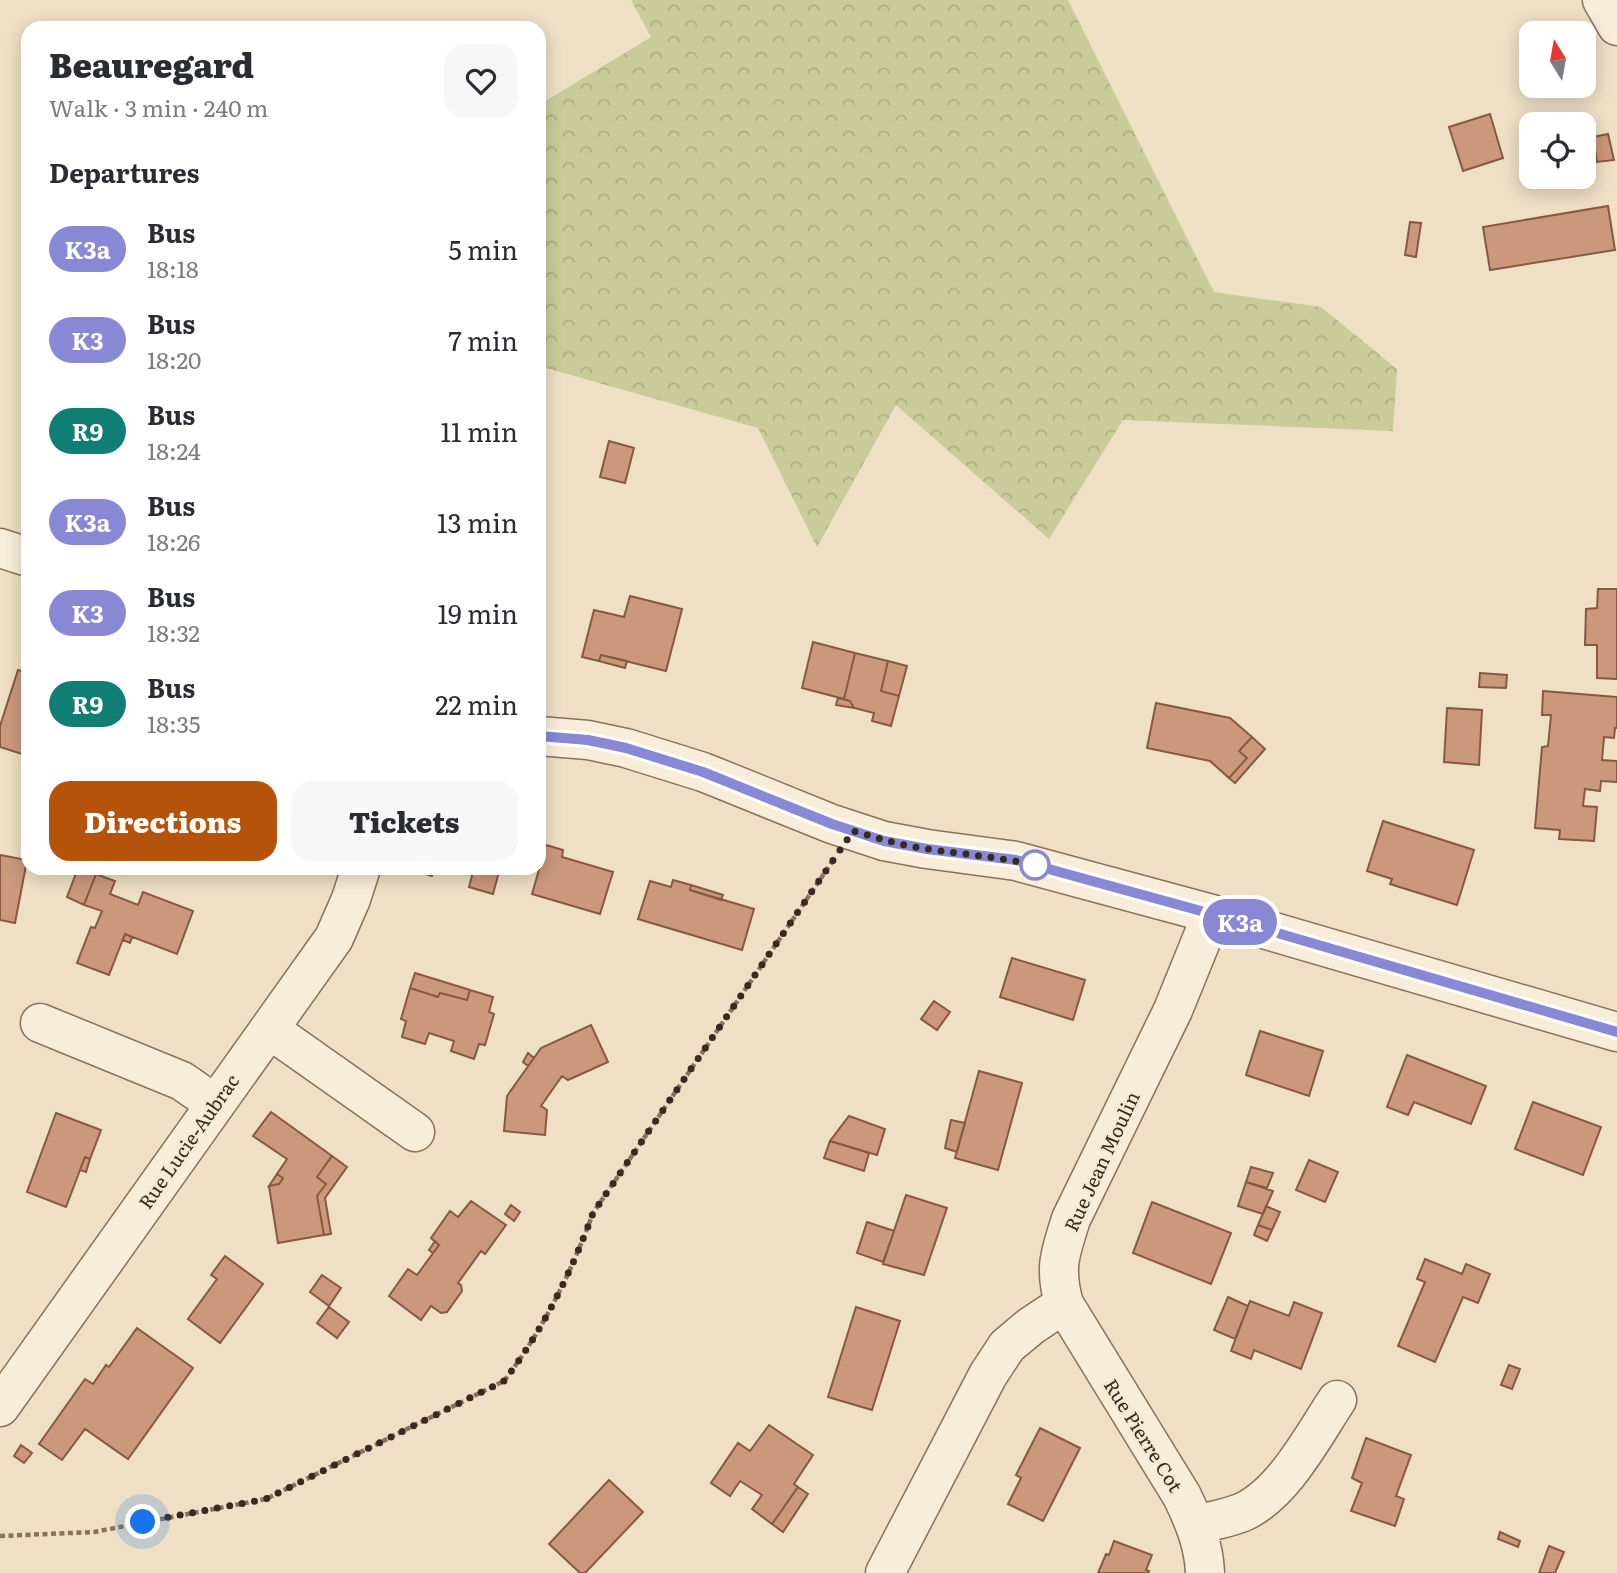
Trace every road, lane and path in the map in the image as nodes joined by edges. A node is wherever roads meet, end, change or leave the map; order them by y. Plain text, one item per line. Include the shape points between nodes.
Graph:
1 (1602, 0) edge
2 (1617, 26) edge
3 (0, 548) edge
4 (21, 555) edge
5 (546, 737) edge
6 (853, 831) junction
7 (359, 875) edge
8 (1212, 914) junction
9 (40, 1023) dead end
10 (269, 1029) junction
11 (1617, 1032) edge
12 (215, 1104) junction
13 (415, 1132) dead end
14 (1064, 1304) junction
15 (1337, 1400) dead end
16 (0, 1407) edge
17 (1196, 1525) junction
18 (0, 1536) edge
19 (885, 1573) edge
20 (1205, 1573) edge

1 - 2 street
3 - 4 street
5 - 6 street via 626,748
6 - 8 street via 927,849 1016,860
6 - 18 path via 593,1213 576,1261 528,1350 504,1381 266,1499 94,1532
7 - 10 street, Rue Lucie-Aubrac via 334,937
8 - 11 street
8 - 14 street, Rue Jean Moulin via 1173,1010 1071,1219 1057,1280
9 - 12 street via 182,1081
10 - 12 street, Rue Lucie-Aubrac
10 - 13 street
12 - 16 street, Rue Lucie-Aubrac
14 - 17 street, Rue Pierre Cot
14 - 19 street via 1007,1346 994,1365
15 - 17 street via 1273,1490 1244,1511
17 - 20 street, Rue Pierre Cot

